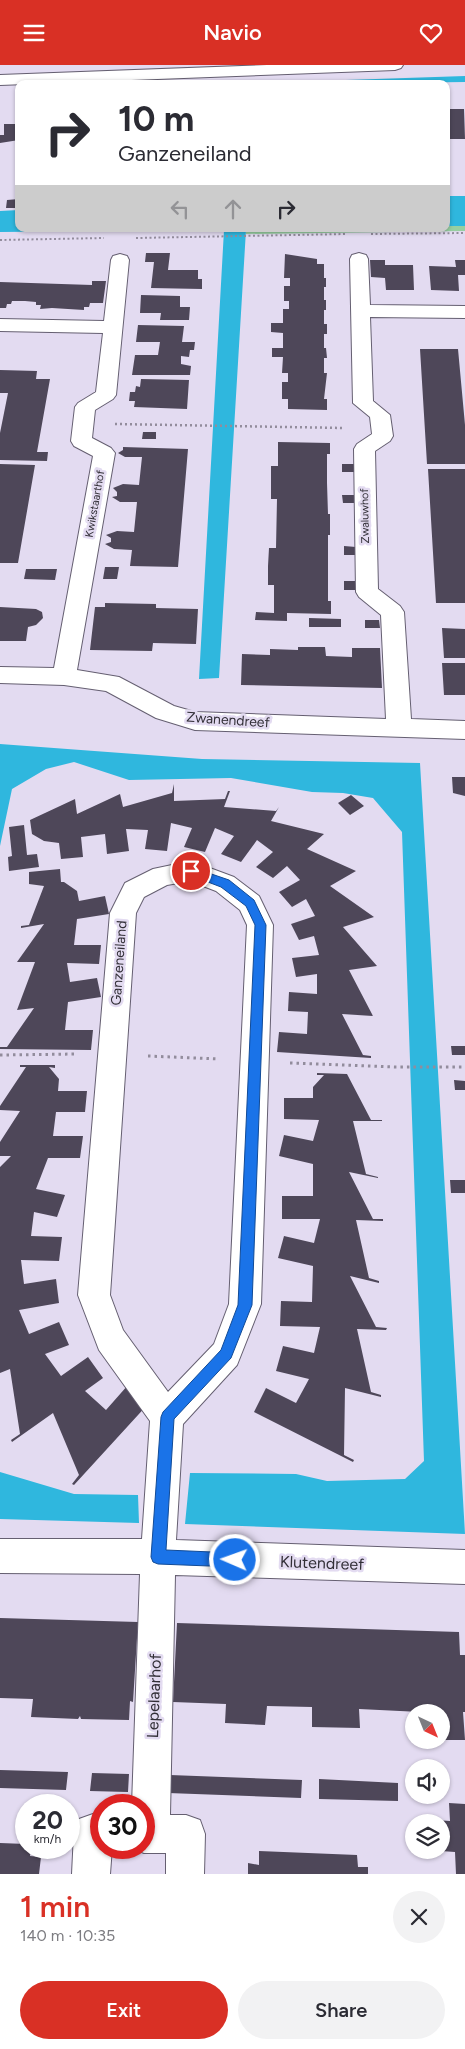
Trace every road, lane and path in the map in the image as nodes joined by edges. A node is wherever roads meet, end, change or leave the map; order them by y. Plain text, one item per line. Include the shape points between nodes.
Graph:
1 (395, 65) edge
2 (0, 80) edge
3 (218, 236) dead end
4 (253, 236) dead end
5 (359, 259) dead end
6 (120, 260) dead end
7 (362, 311) junction
8 (465, 312) edge
9 (0, 325) edge
10 (114, 327) junction
11 (83, 423) junction
12 (382, 429) junction
13 (0, 675) edge
14 (64, 677) junction
15 (399, 727) junction
16 (465, 729) edge
17 (112, 1054) junction
18 (0, 1055) edge
19 (254, 1061) junction
20 (465, 1067) edge
21 (167, 1417) junction
22 (0, 1556) edge
23 (158, 1557) junction
24 (465, 1567) edge
25 (149, 1794) edge
26 (155, 1834) edge
27 (92, 1859) edge
28 (91, 1874) edge
29 (185, 1874) edge

1 - 2 street
3 - 4 path
5 - 7 street
6 - 10 street
7 - 8 street
7 - 12 street via 363,403 380,415
9 - 10 street
10 - 11 street via 106,395 85,407
11 - 12 path
11 - 14 street, Kwikstaarthof via 81,441 104,453
12 - 15 street, Zwaluwhof via 383,436 364,449 367,593 392,612
13 - 14 street, Zwanendreef
14 - 15 street, Zwanendreef via 112,683 165,712 195,721
15 - 16 street, Zwanendreef
17 - 18 path
17 - 19 path
17 - 19 street, Ganzeneiland via 123,913 134,890 162,877 191,871 225,883 250,903 260,925
17 - 21 street, Ganzeneiland via 94,1295 110,1339
19 - 20 path
19 - 21 street, Ganzeneiland via 245,1305 226,1354
21 - 23 street
22 - 23 street, Klutendreef
23 - 24 street, Klutendreef
23 - 25 street, Lepelaarhof
26 - 29 street, Lepelaarhof via 186,1834
27 - 28 street

